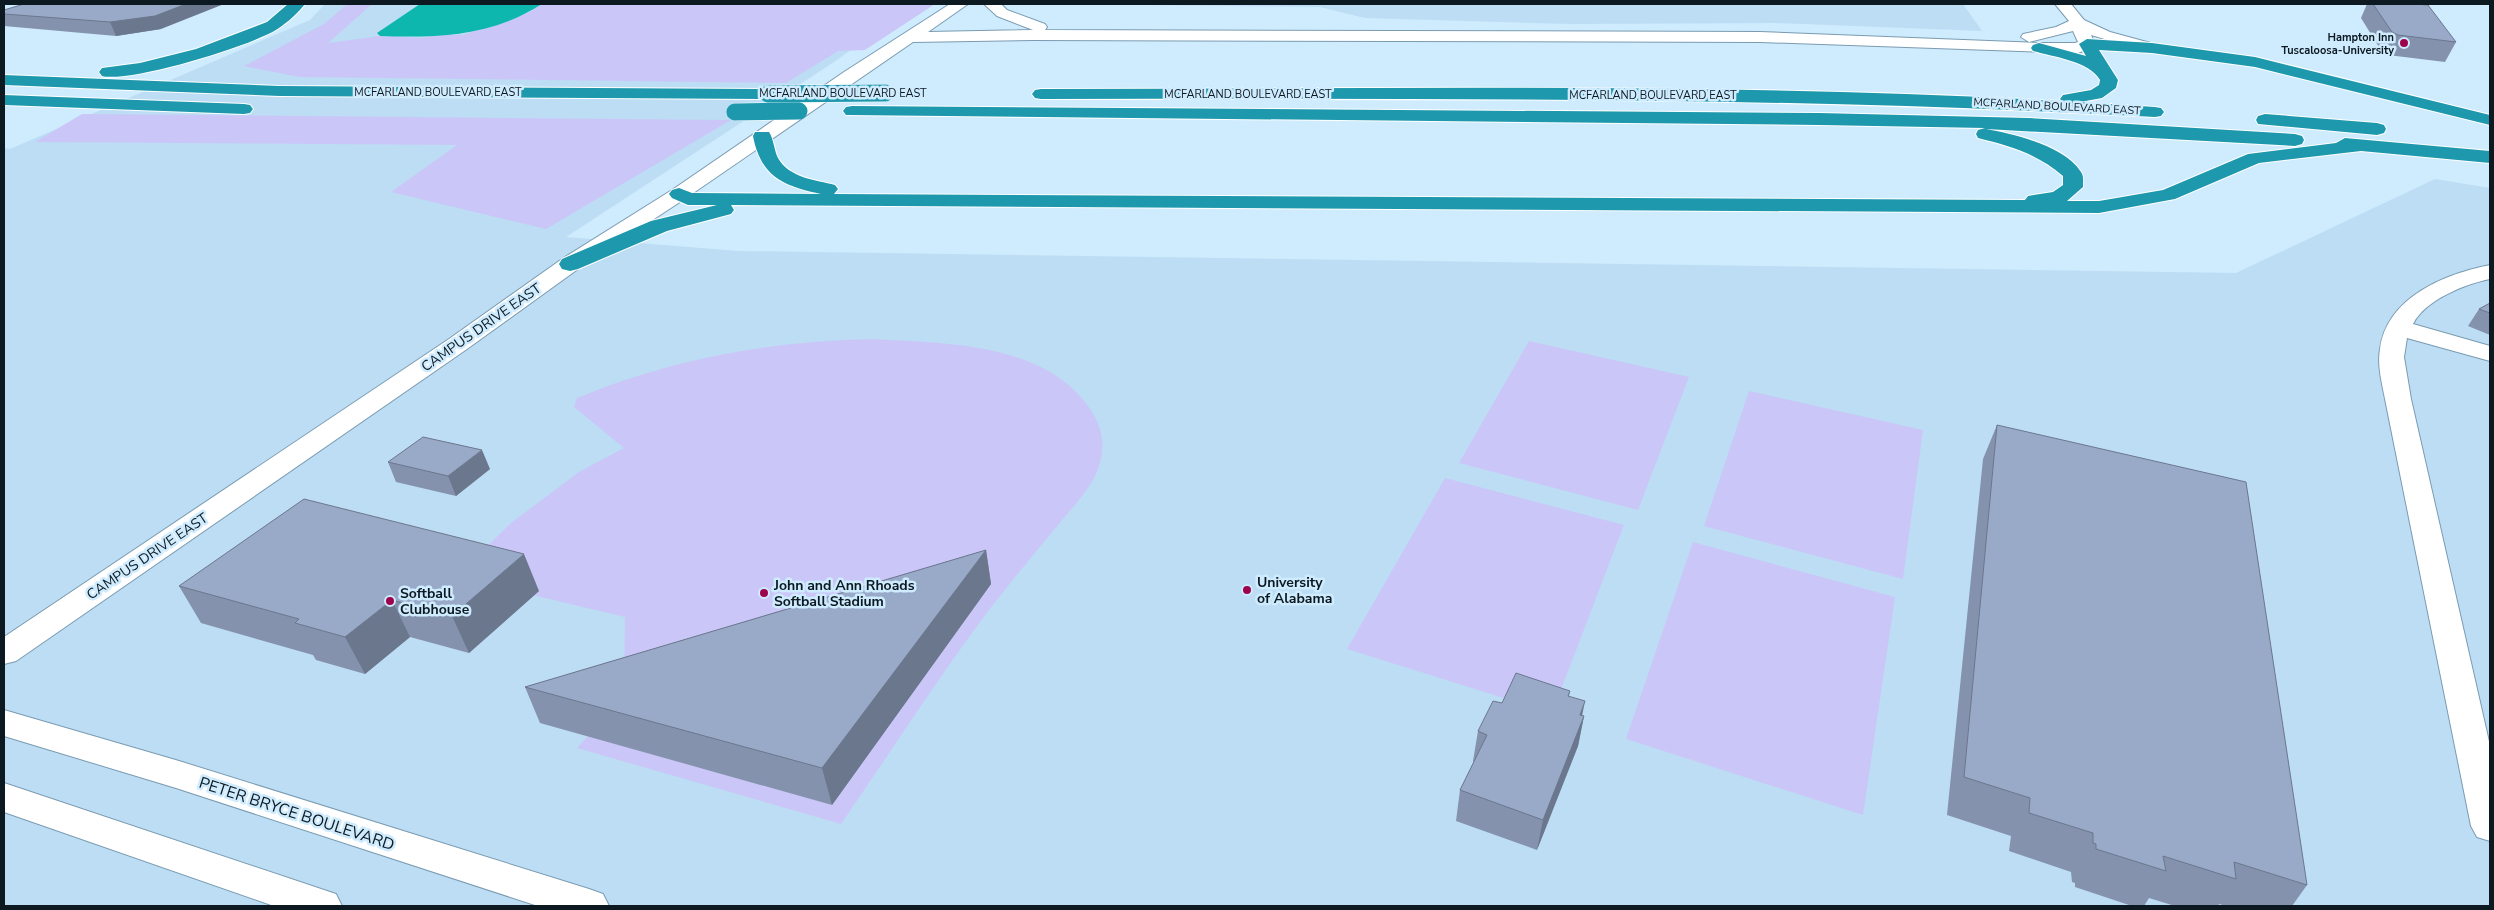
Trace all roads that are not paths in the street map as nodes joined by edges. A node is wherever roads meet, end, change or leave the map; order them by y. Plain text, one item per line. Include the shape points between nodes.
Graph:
1 (297, 4) edge
2 (960, 4) edge
3 (992, 4) edge
4 (2063, 4) edge
5 (2078, 23) junction
6 (1039, 27) junction
7 (918, 32) junction
8 (1996, 38) junction
9 (2087, 44) junction
10 (2039, 48) junction
11 (2152, 48) junction
12 (2101, 68) junction
13 (5, 80) edge
14 (905, 93) dead end
15 (1025, 94) dead end
16 (4, 100) edge
17 (2015, 103) junction
18 (260, 109) dead end
19 (716, 112) dead end
20 (2172, 113) dead end
21 (2250, 118) dead end
22 (1885, 120) junction
23 (2490, 120) edge
24 (2393, 130) dead end
25 (762, 136) junction
26 (2364, 145) junction
27 (2490, 145) edge
28 (832, 190) junction
29 (679, 194) junction
30 (775, 199) junction
31 (570, 264) junction
32 (2490, 272) edge
33 (2400, 328) junction
34 (2490, 354) edge
35 (4, 653) edge
36 (4, 723) edge
37 (4, 797) edge
38 (2490, 826) edge
39 (322, 906) edge
40 (589, 906) edge

1 - 13 highway via 273,25 202,53 140,68
2 - 7 street, CAMPUS DRIVE EAST
3 - 6 street via 1002,13
4 - 5 street
5 - 8 street via 2045,35
5 - 9 street
5 - 11 street via 2104,35
6 - 7 street
6 - 8 street via 1770,30
7 - 10 street via 1750,37
7 - 25 street, CAMPUS DRIVE EAST
8 - 9 street
9 - 10 street via 2078,48
9 - 11 highway
9 - 12 highway
10 - 12 highway
11 - 23 highway via 2264,64
12 - 17 highway via 2109,80 2107,88 2096,94
13 - 14 highway, MCFARLAND BOULEVARD EAST, bridge via 280,91
15 - 17 highway, MCFARLAND BOULEVARD EAST via 1812,96
16 - 18 highway
17 - 20 highway, MCFARLAND BOULEVARD EAST
19 - 22 highway, MCFARLAND BOULEVARD EAST, bridge
21 - 24 highway
22 - 26 highway, MCFARLAND BOULEVARD EAST via 2174,132
22 - 28 highway via 1974,132 2021,143 2063,164 2073,174 2073,187 2059,196 2031,200
25 - 28 highway via 764,152 777,171 795,182
25 - 29 street, CAMPUS DRIVE EAST
26 - 27 highway, MCFARLAND BOULEVARD EAST
26 - 30 highway via 2255,158 2168,195 2099,208
28 - 29 highway via 719,190
29 - 30 highway via 688,199
29 - 31 street, CAMPUS DRIVE EAST
30 - 31 highway via 668,223
31 - 35 street, CAMPUS DRIVE EAST
32 - 33 street via 2479,273 2432,295 2407,312
33 - 34 street
33 - 38 street via 2392,349 2394,374
36 - 40 street, PETER BRYCE BOULEVARD via 179,775
37 - 39 street

